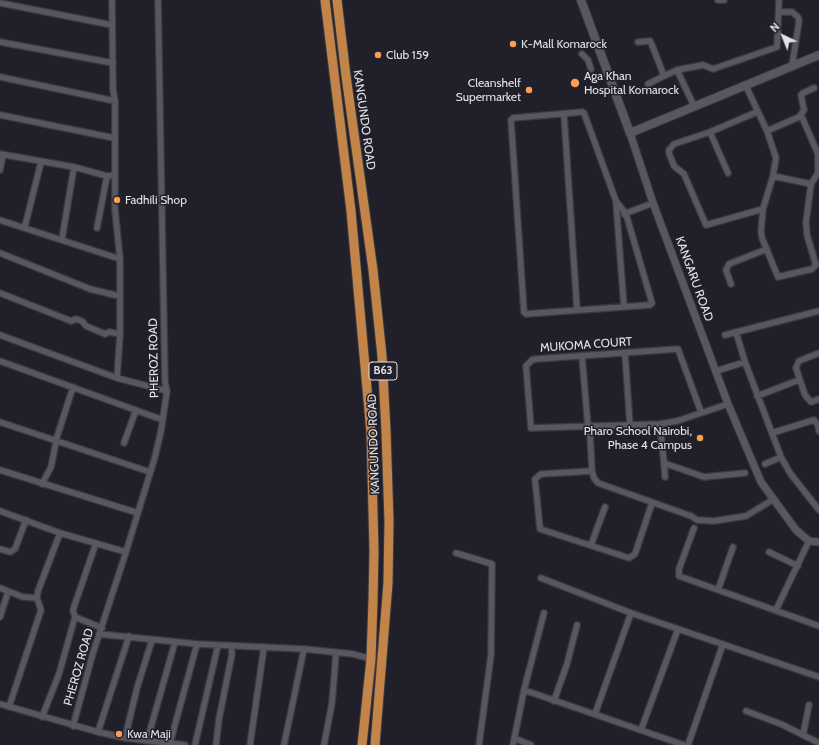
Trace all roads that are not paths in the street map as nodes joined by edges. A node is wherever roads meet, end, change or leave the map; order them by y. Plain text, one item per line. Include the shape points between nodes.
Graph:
1 (112, 0) edge
2 (158, 0) edge
3 (324, 0) edge
4 (337, 0) edge
5 (581, 0) edge
6 (718, 0) edge
7 (724, 0) edge
8 (779, 0) edge
9 (0, 3) edge
10 (779, 12) junction
11 (112, 25) junction
12 (0, 42) edge
13 (638, 42) dead end
14 (582, 54) dead end
15 (819, 55) edge
16 (113, 63) junction
17 (792, 66) junction
18 (591, 69) dead end
19 (677, 70) junction
20 (664, 76) junction
21 (0, 77) edge
22 (648, 84) dead end
23 (746, 86) junction
24 (814, 88) dead end
25 (115, 101) junction
26 (694, 106) junction
27 (757, 112) junction
28 (564, 114) junction
29 (0, 115) edge
30 (801, 115) junction
31 (766, 131) junction
32 (710, 132) junction
33 (630, 133) junction
34 (114, 138) junction
35 (2, 154) edge
36 (41, 162) junction
37 (74, 167) junction
38 (0, 170) edge
39 (728, 173) dead end
40 (107, 176) junction
41 (115, 176) junction
42 (773, 176) junction
43 (812, 184) junction
44 (616, 201) junction
45 (653, 203) junction
46 (763, 209) junction
47 (618, 214) junction
48 (626, 214) junction
49 (0, 220) edge
50 (25, 226) junction
51 (97, 228) dead end
52 (62, 239) junction
53 (767, 249) junction
54 (0, 253) edge
55 (120, 259) junction
56 (731, 284) dead end
57 (0, 293) edge
58 (120, 296) junction
59 (624, 307) junction
60 (577, 309) junction
61 (819, 311) edge
62 (736, 332) junction
63 (120, 334) junction
64 (0, 335) edge
65 (725, 335) dead end
66 (819, 353) edge
67 (625, 354) junction
68 (582, 356) junction
69 (0, 361) edge
70 (745, 362) junction
71 (716, 372) junction
72 (117, 378) junction
73 (799, 380) junction
74 (73, 387) junction
75 (168, 391) junction
76 (757, 396) junction
77 (819, 399) edge
78 (728, 404) junction
79 (136, 410) junction
80 (701, 412) junction
81 (163, 420) junction
82 (0, 422) edge
83 (660, 424) junction
84 (630, 425) junction
85 (588, 427) junction
86 (819, 431) edge
87 (590, 434) dead end
88 (772, 434) junction
89 (56, 440) junction
90 (124, 443) dead end
91 (781, 457) junction
92 (664, 462) junction
93 (765, 464) dead end
94 (0, 470) edge
95 (592, 471) junction
96 (150, 472) junction
97 (745, 473) dead end
98 (665, 477) dead end
99 (42, 484) junction
100 (774, 499) junction
101 (652, 503) junction
102 (605, 507) dead end
103 (819, 510) edge
104 (0, 511) edge
105 (138, 513) junction
106 (26, 520) junction
107 (694, 528) dead end
108 (60, 533) junction
109 (809, 541) junction
110 (819, 542) edge
111 (96, 543) junction
112 (591, 545) junction
113 (733, 547) dead end
114 (0, 549) edge
115 (126, 552) junction
116 (769, 552) dead end
117 (456, 553) dead end
118 (798, 566) junction
119 (541, 578) dead end
120 (0, 588) edge
121 (718, 590) junction
122 (8, 592) junction
123 (37, 598) junction
124 (776, 610) junction
125 (544, 613) dead end
126 (631, 613) junction
127 (0, 617) edge
128 (75, 617) junction
129 (818, 624) edge
130 (577, 625) dead end
131 (102, 628) junction
132 (678, 629) junction
133 (99, 634) junction
134 (129, 636) junction
135 (152, 640) junction
136 (175, 642) junction
137 (197, 644) junction
138 (722, 644) junction
139 (218, 645) junction
140 (231, 646) junction
141 (264, 647) junction
142 (304, 649) junction
143 (336, 654) junction
144 (371, 659) junction
145 (819, 677) edge
146 (524, 690) junction
147 (554, 701) junction
148 (0, 704) edge
149 (809, 705) dead end
150 (9, 706) junction
151 (746, 711) dead end
152 (595, 714) junction
153 (42, 717) junction
154 (73, 726) junction
155 (641, 730) junction
156 (98, 732) junction
157 (803, 735) junction
158 (125, 738) junction
159 (514, 738) junction
160 (147, 741) junction
161 (138, 742) edge
162 (819, 743) edge
163 (174, 744) edge
164 (185, 745) edge
165 (195, 745) edge
166 (216, 745) edge
167 (250, 745) edge
168 (284, 745) edge
169 (324, 745) edge
170 (362, 745) edge
171 (375, 745) edge
172 (478, 745) edge
173 (513, 745) edge
174 (531, 745) edge
175 (684, 745) edge
176 (688, 745) edge

1 - 11 street
2 - 75 street, PHEROZ ROAD via 165,382
3 - 144 highway, KANGUNDO ROAD / B63 via 352,219 371,433 374,558
4 - 171 highway, KANGUNDO ROAD / B63 via 373,270 382,356 386,431 388,583
5 - 33 main road, KANGARU ROAD
6 - 7 street
8 - 10 street
9 - 11 street
10 - 17 street via 792,12 799,21
10 - 19 street via 777,47 713,69 702,65
11 - 16 street
12 - 16 street
13 - 20 street via 650,41
14 - 18 street via 588,60
15 - 17 main road
16 - 25 street
17 - 23 main road
19 - 20 street
19 - 26 street
20 - 22 street
21 - 25 street
23 - 26 main road
23 - 27 street
24 - 30 street via 801,95 804,110
25 - 34 street
26 - 33 main road
27 - 31 street
27 - 32 street
28 - 44 street via 584,113
28 - 60 street
28 - 60 street via 512,119 524,313
29 - 34 street
30 - 31 street
30 - 43 street via 818,154 818,173
31 - 42 street via 776,158
32 - 39 street
32 - 46 street via 674,144 669,150 674,166 684,174 704,223 711,224
33 - 45 street, KANGARU ROAD
34 - 41 street
35 - 36 street
35 - 38 street
36 - 37 street
36 - 50 street
37 - 40 street
37 - 52 street
40 - 41 street
40 - 51 street
41 - 55 street via 115,210
42 - 43 street
42 - 46 street
43 - 53 street via 806,222 807,235 816,260 814,268 778,277
44 - 47 street
44 - 48 street
45 - 48 street
45 - 71 street, KANGARU ROAD
46 - 53 street via 761,231
47 - 48 street
47 - 59 street
48 - 59 street via 653,301 650,305
49 - 50 street
50 - 52 street
52 - 55 street
53 - 56 street via 729,264 726,270
54 - 58 street via 76,284
55 - 58 street
57 - 63 street via 71,321 82,321 86,326 105,334
58 - 63 street
59 - 60 street
61 - 62 street
62 - 65 street
62 - 70 street
63 - 72 street
64 - 72 street
66 - 73 street via 799,361 796,368
67 - 68 street, MUKOMA COURT
67 - 80 street, MUKOMA COURT via 678,349
67 - 84 street
68 - 85 street
68 - 85 street, MUKOMA COURT via 536,359 528,362 526,373 530,427
69 - 74 street
70 - 71 street
70 - 76 street
71 - 78 street, KANGARU ROAD
72 - 75 street
73 - 76 street
73 - 77 street via 811,402
74 - 79 street
74 - 89 street
75 - 81 street, PHEROZ ROAD
76 - 88 street
78 - 80 street
78 - 100 street, KANGARU ROAD via 761,482
79 - 81 street
79 - 90 street
80 - 83 street
81 - 96 street, PHEROZ ROAD
82 - 89 street
83 - 84 street
83 - 92 street
84 - 85 street
86 - 88 street via 814,420
87 - 95 street
88 - 91 street
89 - 96 street
89 - 99 street via 51,467
91 - 93 street
91 - 103 street via 790,473
92 - 97 street via 704,477
92 - 98 street
94 - 99 street
95 - 101 street via 598,483
95 - 112 street via 540,474 535,480 540,529
96 - 105 street, PHEROZ ROAD
99 - 105 street
100 - 101 street via 746,516 709,521 697,520
100 - 109 street, KANGARU ROAD via 796,530
101 - 112 street via 635,554 629,558
102 - 112 street
104 - 106 street
105 - 115 street, PHEROZ ROAD
106 - 108 street
106 - 114 street via 14,549 10,552
107 - 121 street via 678,569 679,576
108 - 111 street
108 - 123 street
109 - 110 street
109 - 118 street
111 - 115 street
111 - 128 street via 73,610
113 - 121 street
115 - 131 street, PHEROZ ROAD
116 - 118 street
117 - 172 street via 492,564 491,655
118 - 124 street
119 - 126 street
120 - 122 street
121 - 124 street
122 - 123 street
122 - 127 street
123 - 150 street via 41,610
124 - 129 street
125 - 146 street
126 - 132 street
126 - 152 street
128 - 131 street
128 - 153 street via 59,674
130 - 147 street
131 - 133 street, PHEROZ ROAD
132 - 138 street
132 - 155 street
133 - 134 street
133 - 154 street, PHEROZ ROAD
134 - 135 street
134 - 156 street
135 - 136 street
135 - 158 street
136 - 137 street
136 - 160 street
137 - 139 street
137 - 163 street
138 - 145 street
138 - 176 street
139 - 140 street
139 - 165 street
140 - 141 street
140 - 166 street via 232,654
141 - 142 street
141 - 167 street
142 - 143 street
142 - 168 street
143 - 144 street via 353,654
143 - 169 street via 332,703
144 - 170 highway, KANGUNDO ROAD / B63
146 - 147 street
146 - 159 street
147 - 152 street
148 - 150 street
149 - 157 street
150 - 153 street
151 - 157 street
152 - 155 street
153 - 154 street
154 - 156 street
155 - 175 street
156 - 158 street
157 - 162 street
158 - 161 street
159 - 173 street
159 - 174 street
160 - 161 street
160 - 163 street
163 - 164 street

